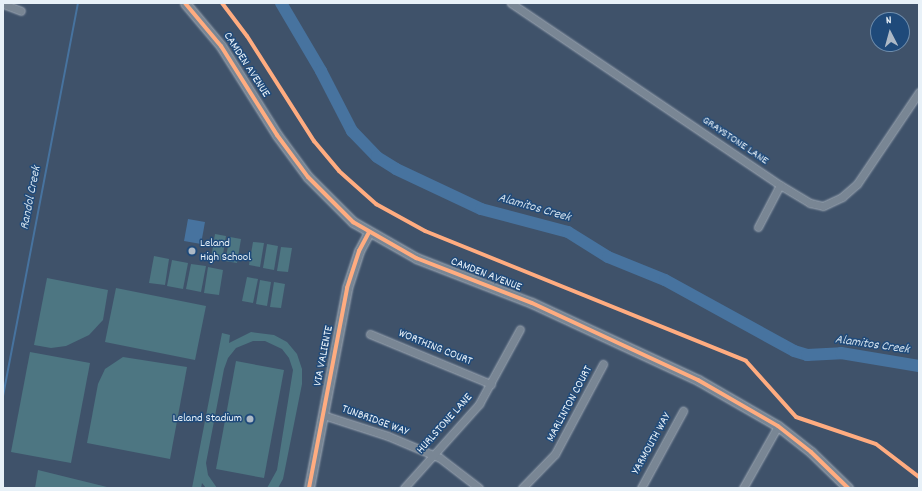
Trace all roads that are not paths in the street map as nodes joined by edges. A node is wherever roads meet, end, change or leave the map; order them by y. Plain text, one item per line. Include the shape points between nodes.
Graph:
1 (185, 3) edge
2 (511, 3) edge
3 (3, 4) edge
4 (21, 11) dead end
5 (919, 92) edge
6 (780, 185) junction
7 (758, 227) dead end
8 (369, 232) junction
9 (520, 329) dead end
10 (370, 334) dead end
11 (603, 364) dead end
12 (491, 384) junction
13 (683, 412) dead end
14 (323, 416) junction
15 (778, 426) junction
16 (432, 455) junction
17 (309, 488) edge
18 (404, 488) edge
19 (479, 488) edge
20 (522, 488) edge
21 (640, 488) edge
22 (743, 488) edge
23 (848, 488) edge

1 - 8 street, CAMDEN AVENUE via 221,46 277,136 308,177 346,216
2 - 6 street, GRAYSTONE LANE
3 - 4 street
5 - 6 street, GRAYSTONE LANE via 856,184 842,197 823,206 810,203
6 - 7 street
8 - 14 street, VIA VALIENTE via 359,251 347,288
8 - 15 street, CAMDEN AVENUE via 416,258 532,303 614,340 698,380
9 - 12 street, HURLSTONE LANE
10 - 12 street, WORTHING COURT
11 - 20 street, MARLINTON COURT via 555,454
12 - 16 street, HURLSTONE LANE via 479,404
13 - 21 street, YARMOUTH WAY
14 - 16 street, TUNBRIDGE WAY via 388,436
14 - 17 street, VIA VALIENTE
15 - 22 street
15 - 23 street, CAMDEN AVENUE via 811,452
16 - 18 street, HURLSTONE LANE
16 - 19 street, TUNBRIDGE WAY via 452,465

